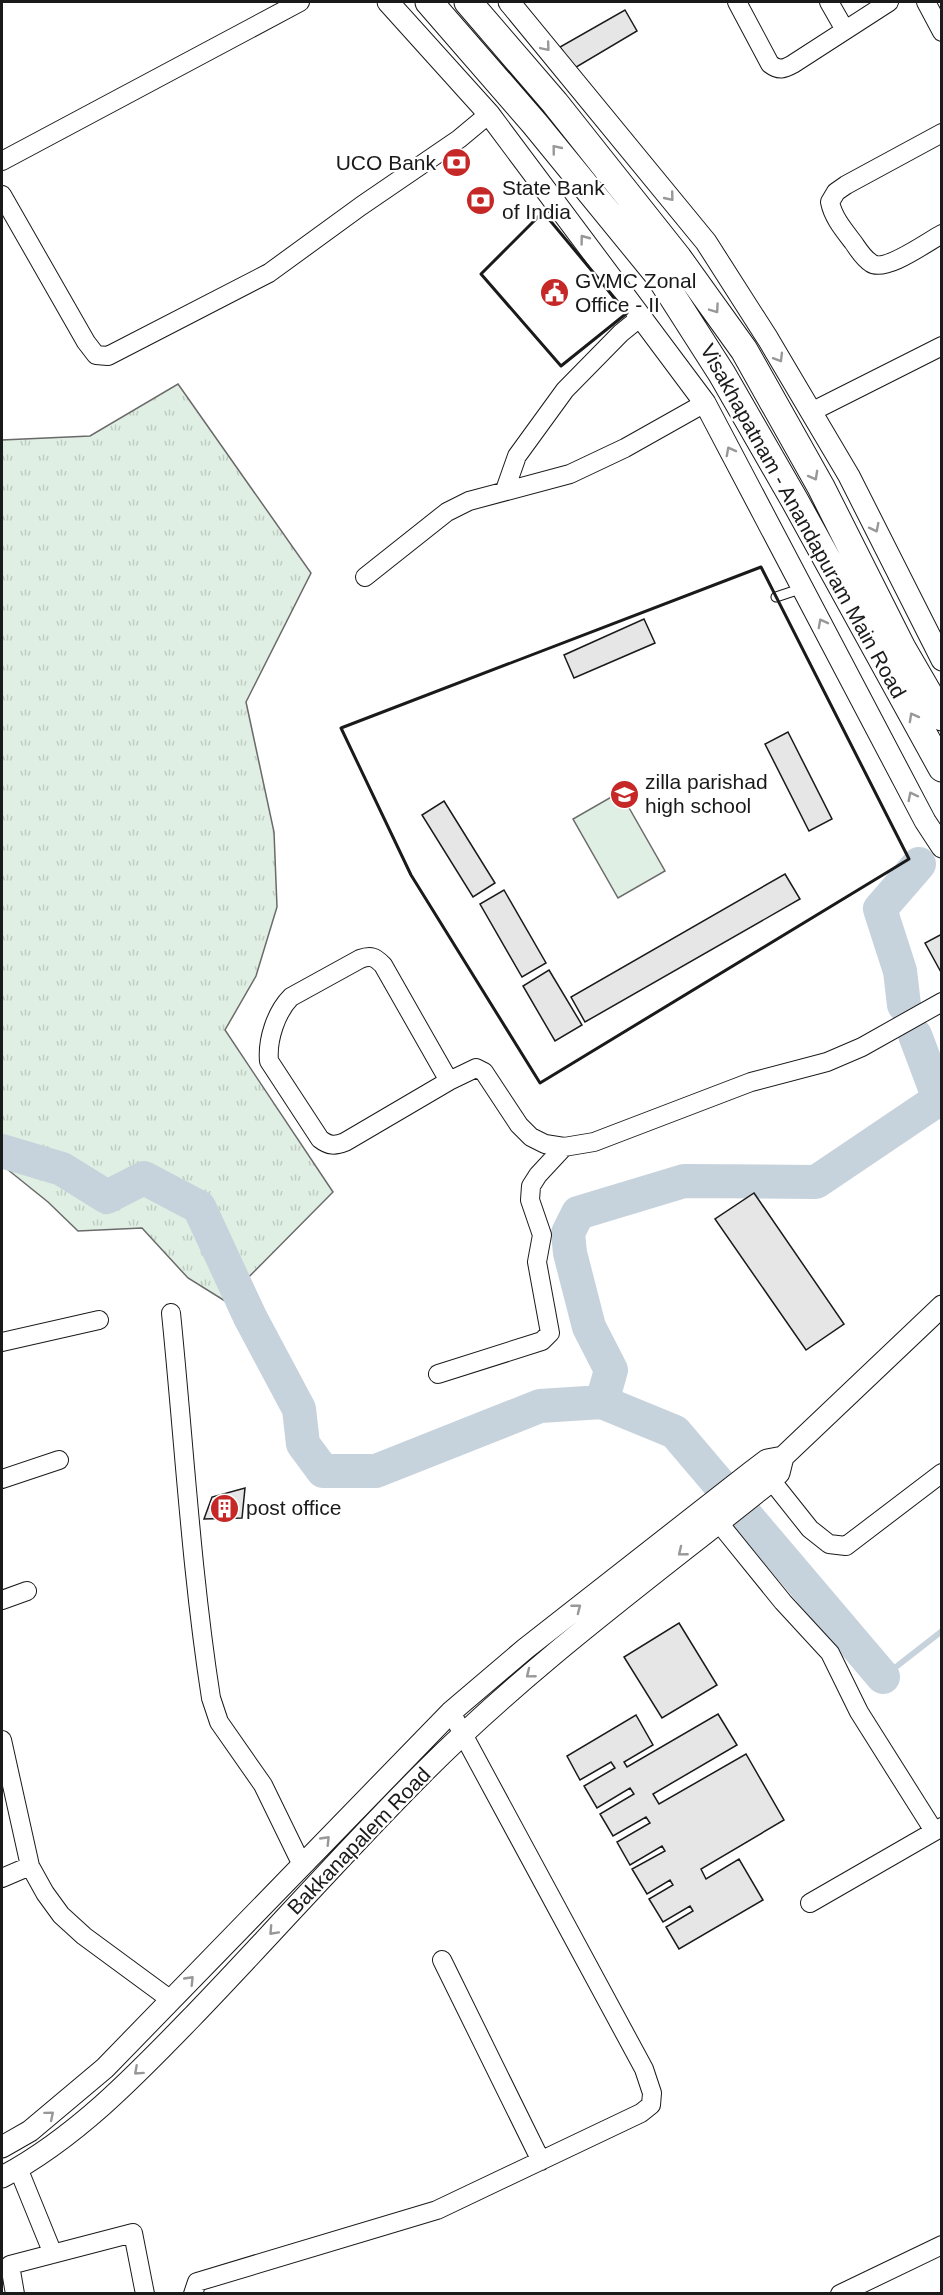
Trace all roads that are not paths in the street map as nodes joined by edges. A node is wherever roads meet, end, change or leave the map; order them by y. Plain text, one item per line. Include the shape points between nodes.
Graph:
1 (300, 2) edge
2 (388, 2) edge
3 (429, 2) edge
4 (468, 2) edge
5 (508, 2) edge
6 (737, 2) edge
7 (829, 2) edge
8 (889, 2) edge
9 (926, 2) edge
10 (845, 30) junction
11 (942, 32) edge
12 (489, 114) junction
13 (942, 134) edge
14 (2, 161) edge
15 (2, 195) edge
16 (942, 234) edge
17 (642, 316) junction
18 (942, 346) edge
19 (705, 403) junction
20 (811, 412) junction
21 (505, 490) junction
22 (365, 577) dead end
23 (803, 588) junction
24 (776, 597) dead end
25 (936, 635) edge
26 (891, 652) junction
27 (942, 660) edge
28 (942, 717) edge
29 (942, 768) edge
30 (942, 847) edge
31 (942, 1002) edge
32 (449, 1081) junction
33 (564, 1147) junction
34 (942, 1306) edge
35 (171, 1313) dead end
36 (99, 1320) dead end
37 (2, 1342) edge
38 (438, 1374) dead end
39 (59, 1460) dead end
40 (942, 1473) edge
41 (2, 1479) edge
42 (762, 1479) junction
43 (721, 1513) junction
44 (27, 1590) dead end
45 (2, 1600) edge
46 (451, 1712) junction
47 (462, 1734) junction
48 (2, 1746) edge
49 (938, 1829) edge
50 (302, 1865) junction
51 (30, 1866) junction
52 (2, 1878) edge
53 (810, 1903) dead end
54 (442, 1960) dead end
55 (171, 2000) junction
56 (2, 2147) edge
57 (541, 2161) junction
58 (10, 2173) edge
59 (942, 2245) edge
60 (53, 2254) junction
61 (15, 2294) edge
62 (145, 2294) edge
63 (193, 2294) edge
64 (840, 2294) edge

1 - 14 street
2 - 12 street
26 -> 3 main road, Visakhapatnam - Anandapuram Main Road via 660,277
4 -> 26 main road, Visakhapatnam - Anandapuram Main Road via 650,221 744,350 821,488
5 -> 20 street via 706,242
6 - 10 street via 770,64 777,69 785,69
7 - 10 street
8 - 10 street
9 - 11 street
12 - 15 street via 269,273 108,356 96,355 86,342
17 -> 12 street
13 - 16 street via 846,185 830,202 832,213 872,264 892,262
17 - 19 street
17 - 21 street via 565,390 517,456
18 - 20 street
19 - 21 street via 598,462 570,474
23 -> 19 street
20 -> 25 street
21 - 22 street via 447,512
23 - 24 lane
30 -> 23 street via 924,821
25 - 27 street
26 - 28 main road, Visakhapatnam - Anandapuram Main Road
29 -> 26 main road, Visakhapatnam - Anandapuram Main Road
31 - 33 street via 827,1062 751,1082 594,1142
32 - 32 street via 345,1142 327,1144 269,1061 278,1015 291,997 370,956 382,965
32 - 33 street via 476,1068 484,1072 531,1137
33 - 38 street via 531,1186 530,1200 542,1235 537,1262 550,1333 542,1341
34 - 42 street via 783,1457 767,1460
35 - 50 street via 188,1511 211,1698 219,1722 255,1772
36 - 37 street
39 - 41 street
40 - 42 street via 846,1546 829,1545
42 - 43 street
46 -> 43 street via 525,1649
43 -> 47 street, Bakkanapalem Road
43 - 49 street via 783,1602 830,1653 859,1712
44 - 45 street
46 - 47 street
50 -> 46 street
47 - 57 street via 644,2069 652,2092 651,2105 641,2113
47 -> 58 street, Bakkanapalem Road via 150,2061 80,2124
48 - 51 street
49 - 53 street
55 -> 50 street
51 - 52 street
51 - 55 street via 61,1915
54 - 57 street
56 -> 55 street via 30,2131 105,2068
57 - 63 street via 437,2210 197,2282
58 - 60 street
59 - 64 street
60 - 61 street via 10,2265
60 - 62 street via 133,2233

